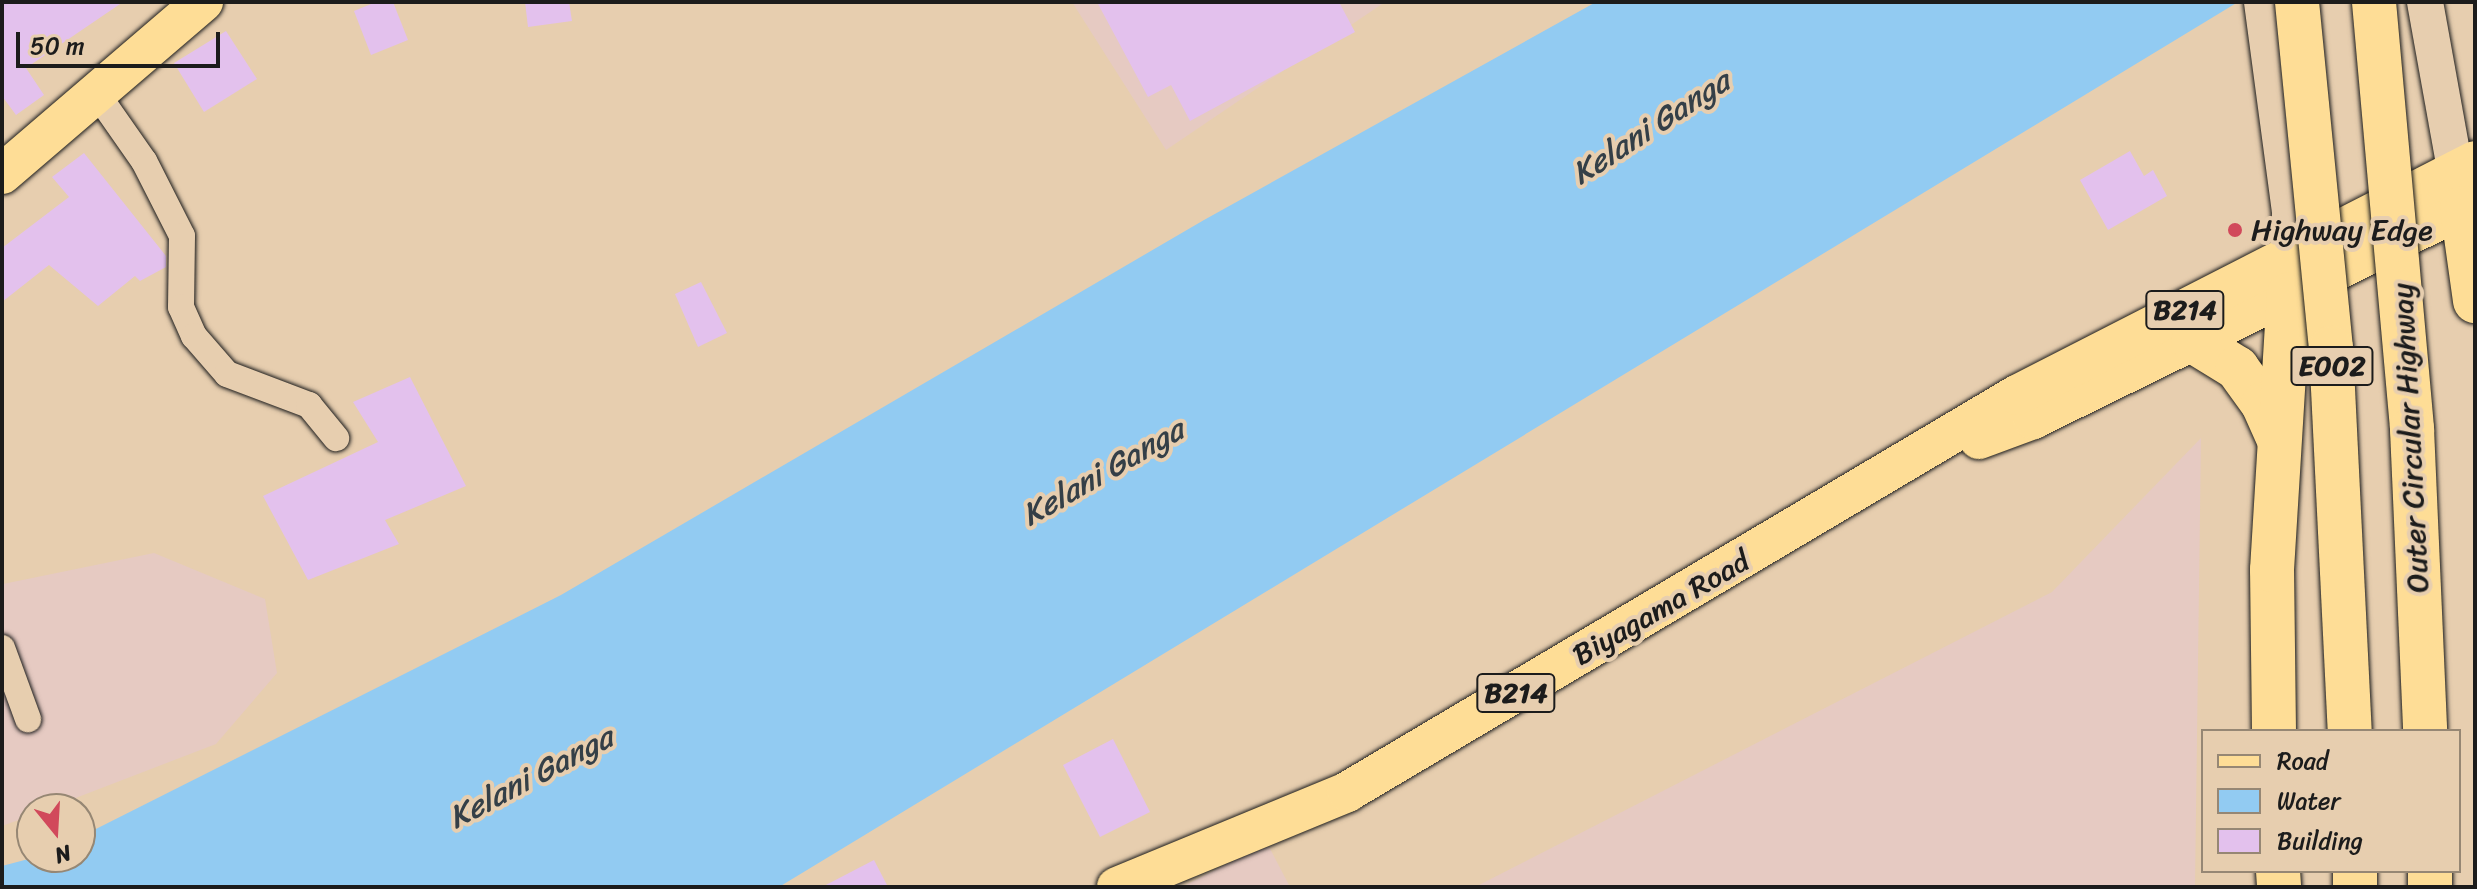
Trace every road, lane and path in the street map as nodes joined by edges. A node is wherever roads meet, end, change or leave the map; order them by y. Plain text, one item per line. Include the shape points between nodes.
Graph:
1 (2374, 2) edge
2 (2425, 2) edge
3 (2275, 9) edge
4 (181, 10) edge
5 (97, 94) junction
6 (8, 157) edge
7 (2467, 185) edge
8 (2289, 276) junction
9 (2475, 301) edge
10 (2193, 341) junction
11 (336, 438) dead end
12 (2278, 438) junction
13 (1900, 468) junction
14 (2, 648) edge
15 (2274, 714) edge
16 (28, 719) dead end
17 (2350, 729) edge
18 (2425, 729) edge
19 (1117, 887) edge

1 - 18 highway, Outer Circular Highway / E002, bridge via 2412,429
2 - 7 street
3 - 8 street via 2290,212
3 - 17 highway, E002, bridge via 2331,348
4 - 5 main road
5 - 6 main road
5 - 11 street via 144,161 182,236 181,307 194,336 227,374 309,405
7 - 8 main road, Biyagama Road / B214
7 - 9 highway
8 - 10 main road, Biyagama Road / B214
8 - 12 highway
8 - 13 main road, Biyagama Road / B214 via 2017,395
10 - 12 highway via 2237,368 2263,404
10 - 13 main road, Biyagama Road / B214 via 2033,419
12 - 15 highway
13 - 19 main road, Biyagama Road / B214 via 1347,792
14 - 16 street

